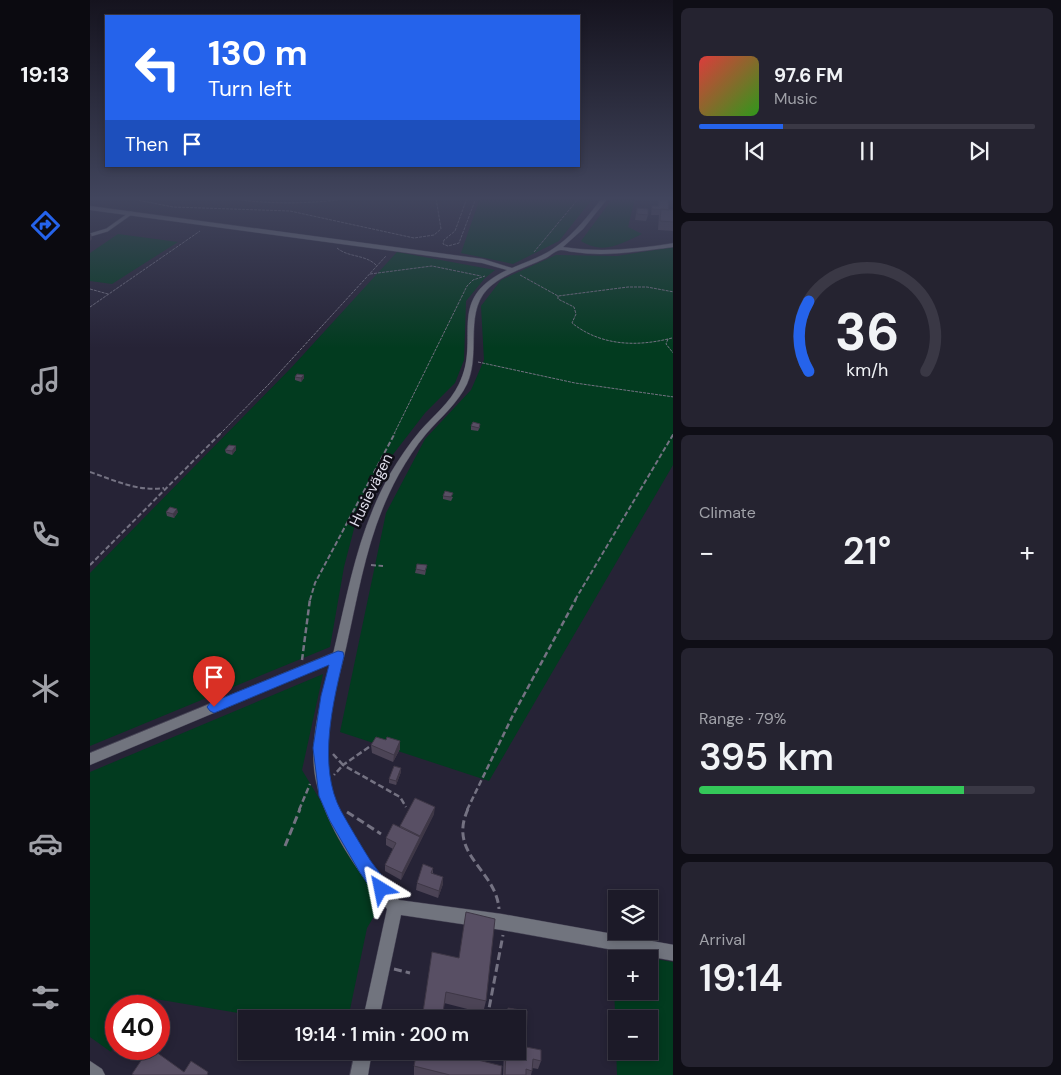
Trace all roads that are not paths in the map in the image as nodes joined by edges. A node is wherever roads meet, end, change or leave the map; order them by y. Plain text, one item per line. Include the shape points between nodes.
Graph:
1 (388, 248) edge
2 (559, 248) edge
3 (561, 248) edge
4 (646, 248) edge
5 (512, 270) junction
6 (338, 656) junction
7 (90, 759) edge
8 (395, 907) junction
9 (673, 953) edge
10 (373, 1010) edge
11 (362, 1060) edge
12 (90, 1070) edge
13 (96, 1075) edge
14 (359, 1075) edge

1 - 5 street via 483,261
2 - 5 street, Husievägen
3 - 4 street via 604,253
5 - 6 street, Husievägen via 486,286 473,304 470,362 464,384 413,445 374,517 358,564
6 - 7 street
6 - 8 street, Husievägen via 320,748 328,801 365,866
8 - 9 street
8 - 10 street
11 - 14 street
12 - 13 street

